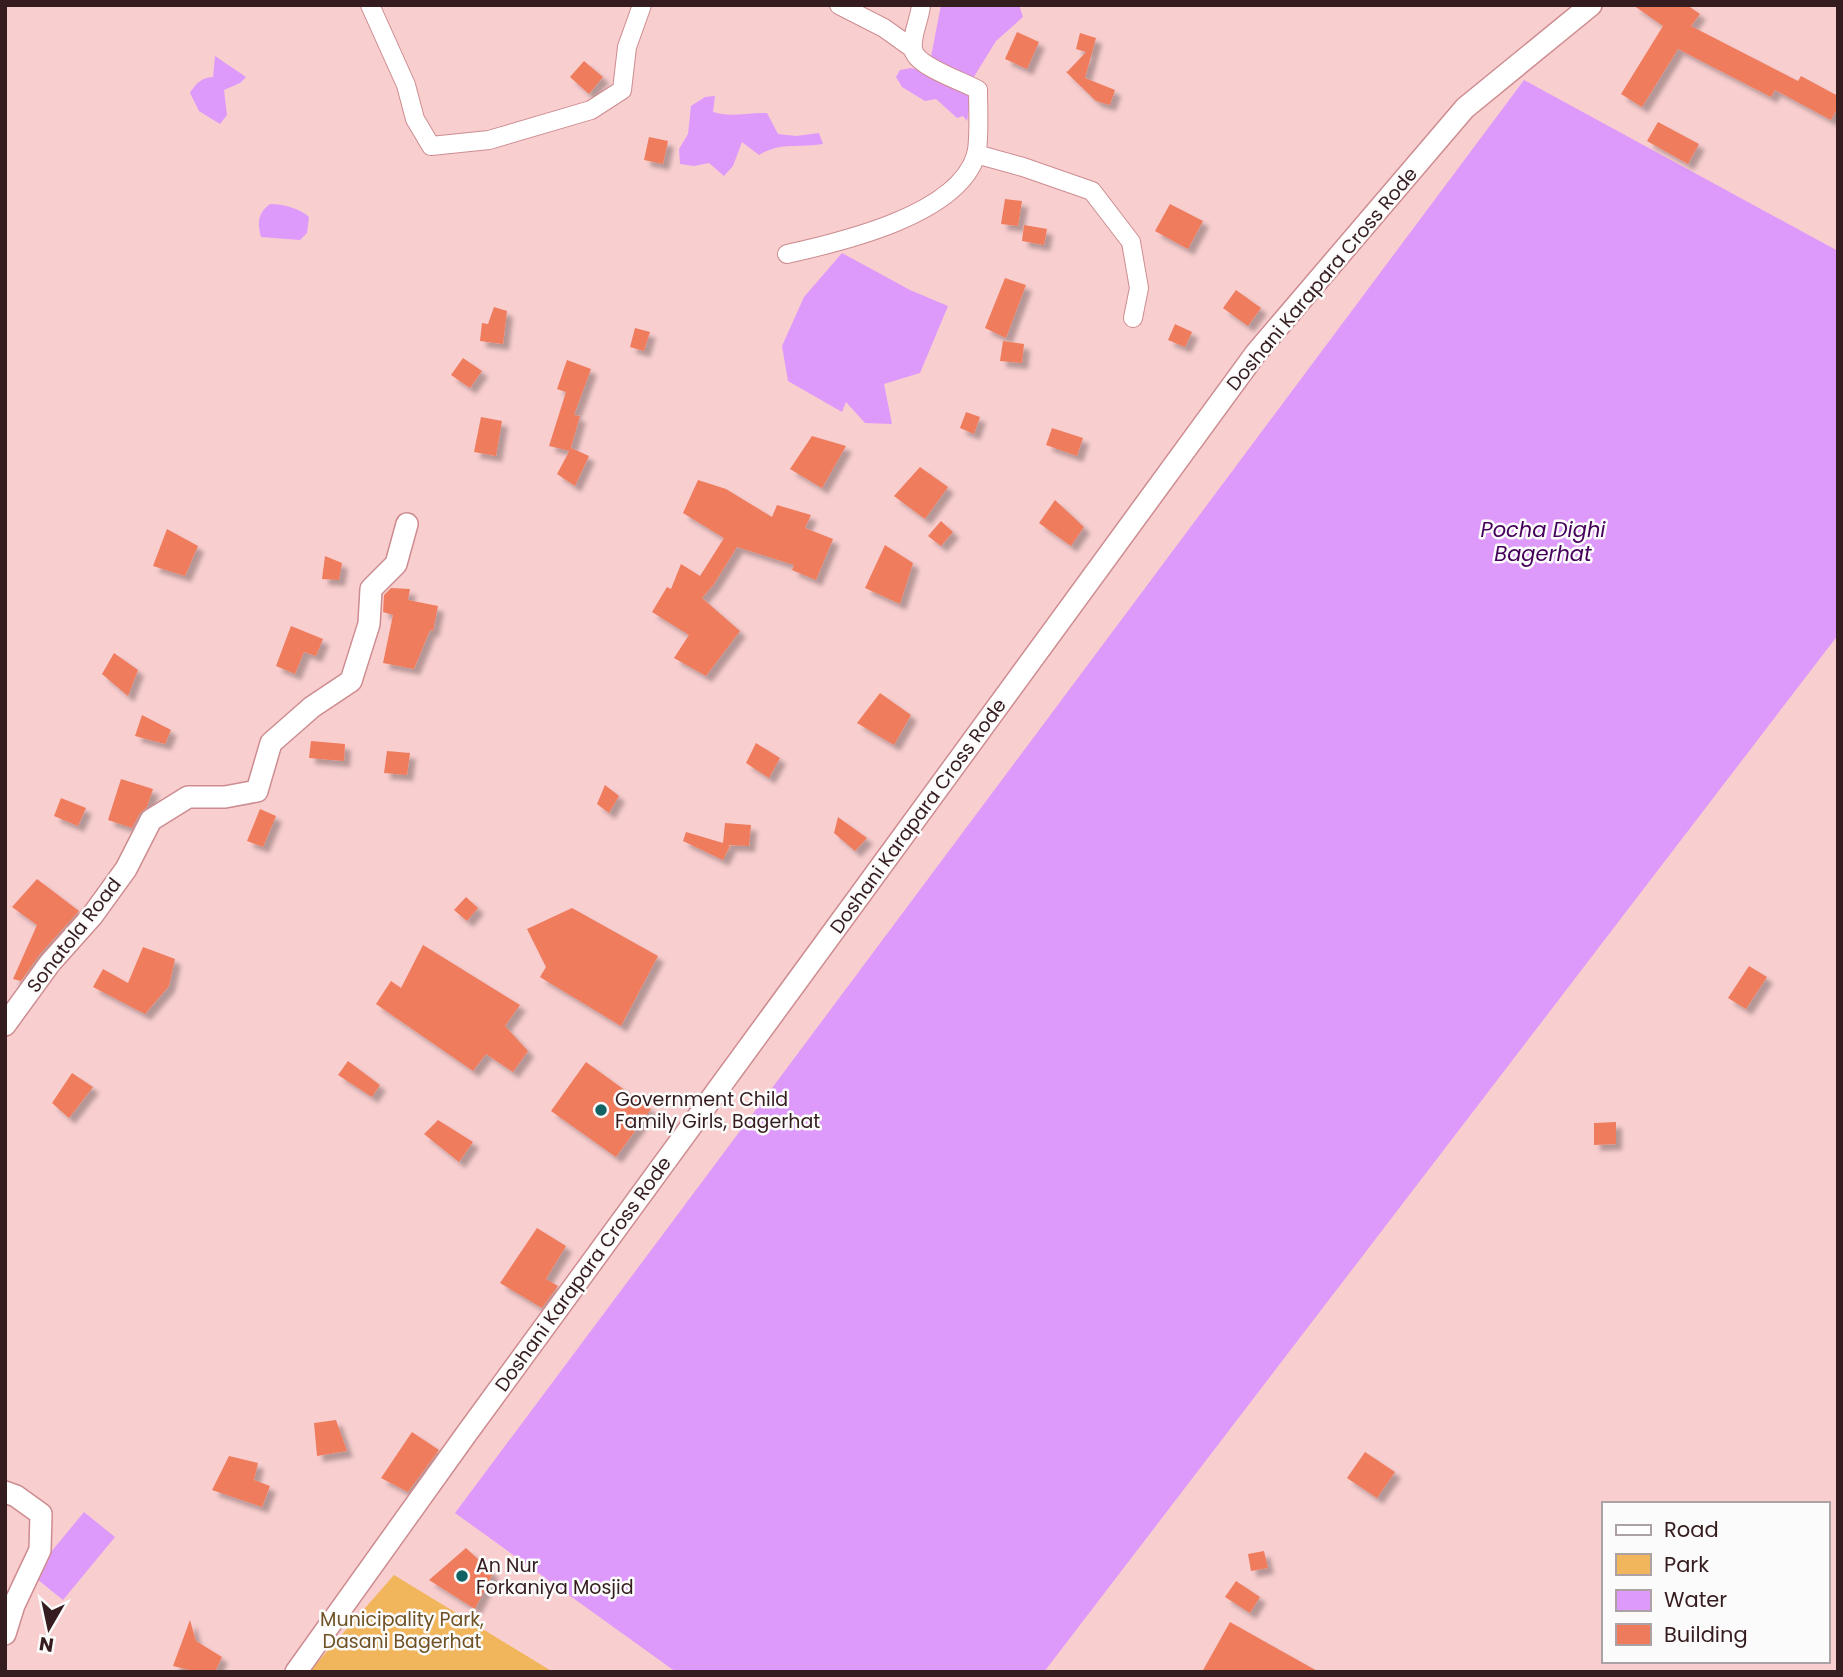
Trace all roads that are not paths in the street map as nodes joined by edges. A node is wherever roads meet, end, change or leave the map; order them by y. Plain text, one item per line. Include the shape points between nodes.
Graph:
1 (370, 5) edge
2 (642, 5) edge
3 (839, 5) edge
4 (921, 5) edge
5 (1591, 5) edge
6 (912, 48) junction
7 (976, 154) junction
8 (787, 254) dead end
9 (1133, 318) dead end
10 (407, 524) dead end
11 (5, 1025) edge
12 (5, 1492) edge
13 (5, 1634) edge
14 (296, 1672) edge

1 - 2 street via 406,85 415,119 431,146 489,140 591,110 622,90 628,47
3 - 6 street via 884,27
4 - 6 street
5 - 14 street, Doshani Karapara Cross Rode via 1465,108 1256,353
6 - 7 street via 929,66 978,90
7 - 8 street via 961,183 920,211 890,225
7 - 9 street via 1092,191 1131,242 1139,288
10 - 11 street, Sonatola Road via 396,564 371,589 369,624 351,681 271,743 257,791 188,797 151,820 126,869
12 - 13 street via 41,1514 40,1550 13,1605

